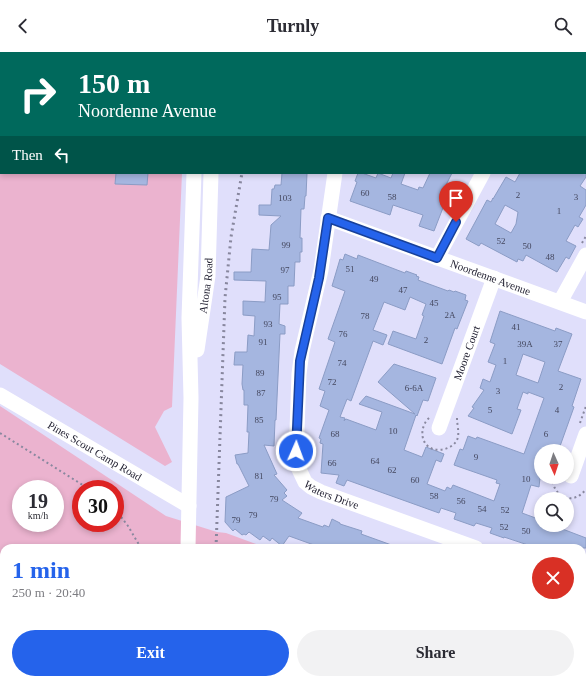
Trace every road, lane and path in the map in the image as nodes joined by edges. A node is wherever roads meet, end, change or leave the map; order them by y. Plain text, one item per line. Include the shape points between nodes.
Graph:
1 (194, 174) edge
2 (212, 174) edge
3 (335, 174) edge
4 (482, 174) edge
5 (328, 218) junction
6 (586, 255) edge
7 (437, 258) junction
8 (494, 278) junction
9 (560, 302) junction
10 (586, 312) edge
11 (0, 395) edge
12 (191, 398) junction
13 (439, 428) dead end
14 (0, 432) edge
15 (586, 434) edge
16 (574, 468) edge
17 (75, 480) edge
18 (552, 484) edge
19 (586, 489) edge
20 (189, 506) junction
21 (124, 521) edge
22 (139, 544) edge
23 (188, 544) edge
24 (465, 544) edge

1 - 12 street, Altona Road via 190,318
2 - 12 street, Altona Road via 208,276
3 - 5 street, Waters Drive
4 - 7 street
5 - 7 street, Noordenne Avenue
5 - 24 street, Waters Drive via 320,274 300,361 296,460 298,467 305,482 321,492
6 - 9 street
7 - 8 street, Noordenne Avenue
8 - 9 street, Noordenne Avenue
8 - 13 street, Moore Court
9 - 10 street, Noordenne Avenue
11 - 20 street, Pines Scout Camp Road
12 - 20 street, Altona Road
14 - 17 path
15 - 16 street
18 - 19 path via 560,496 567,498 581,495
20 - 23 street, Altona Road
21 - 22 path

